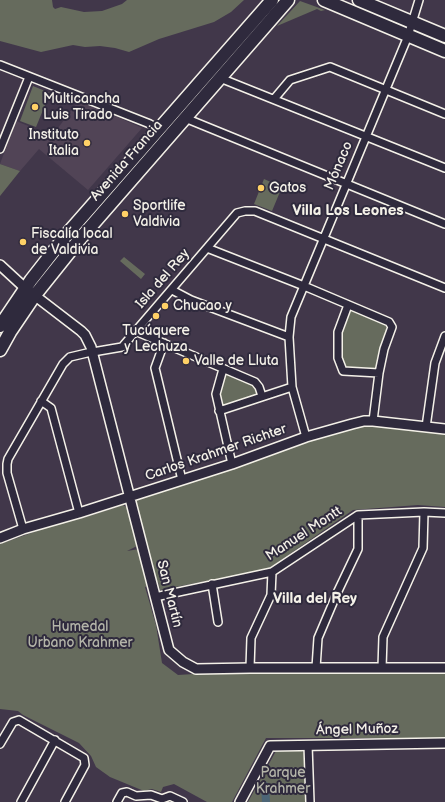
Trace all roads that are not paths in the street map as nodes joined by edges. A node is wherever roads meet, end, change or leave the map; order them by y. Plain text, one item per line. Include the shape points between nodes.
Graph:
1 (272, 0) edge
2 (288, 0) edge
3 (324, 0) edge
4 (360, 0) edge
5 (419, 0) edge
6 (412, 23) junction
7 (408, 36) junction
8 (445, 36) edge
9 (445, 51) edge
10 (216, 64) junction
11 (0, 65) edge
12 (223, 74) junction
13 (29, 77) junction
14 (385, 90) junction
15 (274, 99) junction
16 (445, 114) edge
17 (185, 118) junction
18 (159, 129) junction
19 (366, 136) junction
20 (149, 141) junction
21 (159, 148) junction
22 (0, 149) edge
23 (445, 168) edge
24 (346, 183) junction
25 (445, 224) edge
26 (324, 239) junction
27 (207, 248) junction
28 (0, 265) edge
29 (304, 286) junction
30 (445, 288) edge
31 (172, 290) junction
32 (30, 292) junction
33 (348, 305) junction
34 (0, 326) edge
35 (136, 331) junction
36 (445, 336) edge
37 (289, 337) junction
38 (164, 344) junction
39 (0, 350) edge
40 (92, 352) junction
41 (223, 370) junction
42 (380, 373) junction
43 (292, 387) junction
44 (262, 396) junction
45 (41, 401) junction
46 (219, 411) junction
47 (374, 421) junction
48 (426, 427) junction
49 (445, 429) edge
50 (306, 437) junction
51 (232, 464) junction
52 (182, 480) junction
53 (129, 497) junction
54 (424, 512) junction
55 (79, 513) junction
56 (445, 513) edge
57 (358, 515) junction
58 (23, 529) junction
59 (0, 538) edge
60 (272, 572) junction
61 (212, 584) junction
62 (156, 596) junction
63 (218, 622) dead end
64 (250, 668) junction
65 (316, 668) junction
66 (382, 668) junction
67 (445, 668) edge
68 (55, 740) junction
69 (445, 743) edge
70 (0, 744) edge
71 (308, 746) junction
72 (166, 799) edge
73 (21, 802) edge
74 (65, 802) edge
75 (117, 802) edge
76 (183, 802) edge
77 (240, 802) edge
78 (310, 802) edge

1 - 10 main road, Avenida Francia
2 - 12 main road, Avenida Francia
3 - 7 main road
4 - 6 main road
5 - 6 street, Mónaco
6 - 7 street, Mónaco
6 - 8 main road
7 - 9 main road
7 - 14 street, Mónaco
10 - 12 main road
10 - 18 main road, Avenida Francia
11 - 13 street
12 - 15 street
12 - 17 main road, Avenida Francia
13 - 18 street
13 - 22 street
14 - 15 street via 330,67 290,80
14 - 16 street
14 - 19 street, Mónaco
15 - 19 street
17 - 21 main road, Avenida Francia
17 - 24 street
18 - 20 main road, Avenida Francia
19 - 23 street
19 - 24 street, Mónaco
20 - 21 main road
20 - 32 main road, Avenida Francia via 67,234
21 - 32 main road, Avenida Francia
24 - 25 street
24 - 26 street, Mónaco
26 - 27 street, Isla del Rey via 248,210 233,216
26 - 29 street, Mónaco
26 - 30 street, Isla del Rey
27 - 29 street
27 - 31 street, Isla del Rey
28 - 32 street, San Martín
29 - 33 street
29 - 37 street, Mónaco via 292,316
31 - 35 street, Isla del Rey
31 - 37 street via 191,300
32 - 34 main road, Avenida Francia
32 - 39 main road, Avenida Francia
32 - 40 street, San Martín via 81,330 89,341
33 - 42 street via 389,322 392,327 384,349
33 - 42 street via 338,332 338,358 343,371
35 - 38 street
35 - 40 street, Isla del Rey via 122,347
36 - 48 street via 435,363
37 - 43 street, Mónaco
38 - 41 street
38 - 52 street via 155,368
40 - 45 street, Isla del Rey via 70,357
40 - 53 street, San Martín
41 - 44 street via 255,382
41 - 46 street via 216,394
42 - 47 street
43 - 44 street
43 - 50 street, Mónaco
44 - 46 street
45 - 55 street via 51,408
45 - 58 street, Isla del Rey via 7,464
46 - 51 street
47 - 48 street, Carlos Krahmer Richter
47 - 50 street, Carlos Krahmer Richter via 364,421
48 - 49 street, Carlos Krahmer Richter
50 - 51 street, Carlos Krahmer Richter
51 - 52 street, Carlos Krahmer Richter
52 - 53 street, Carlos Krahmer Richter
53 - 55 street, Carlos Krahmer Richter
53 - 62 street, San Martín
54 - 56 street, Manuel Montt
54 - 57 street, Manuel Montt
54 - 66 street via 423,548 383,637
55 - 58 street, Carlos Krahmer Richter
57 - 60 street, Manuel Montt
57 - 65 street via 358,549 318,638
58 - 59 street, Carlos Krahmer Richter
60 - 61 street, Manuel Montt
60 - 64 street via 271,595 252,638
61 - 62 street, Manuel Montt
61 - 63 street
62 - 64 street, San Martín via 169,650 183,662 196,669
64 - 65 street, San Martín
65 - 66 street, San Martín
66 - 67 street, San Martín
68 - 70 street via 20,720 13,722
68 - 73 street
68 - 74 street via 84,758 85,765
69 - 71 street, Ángel Muñoz
71 - 77 street, Ángel Muñoz via 270,746
71 - 78 street
72 - 75 street via 151,795 136,796 128,792 122,793
72 - 76 street via 172,796

